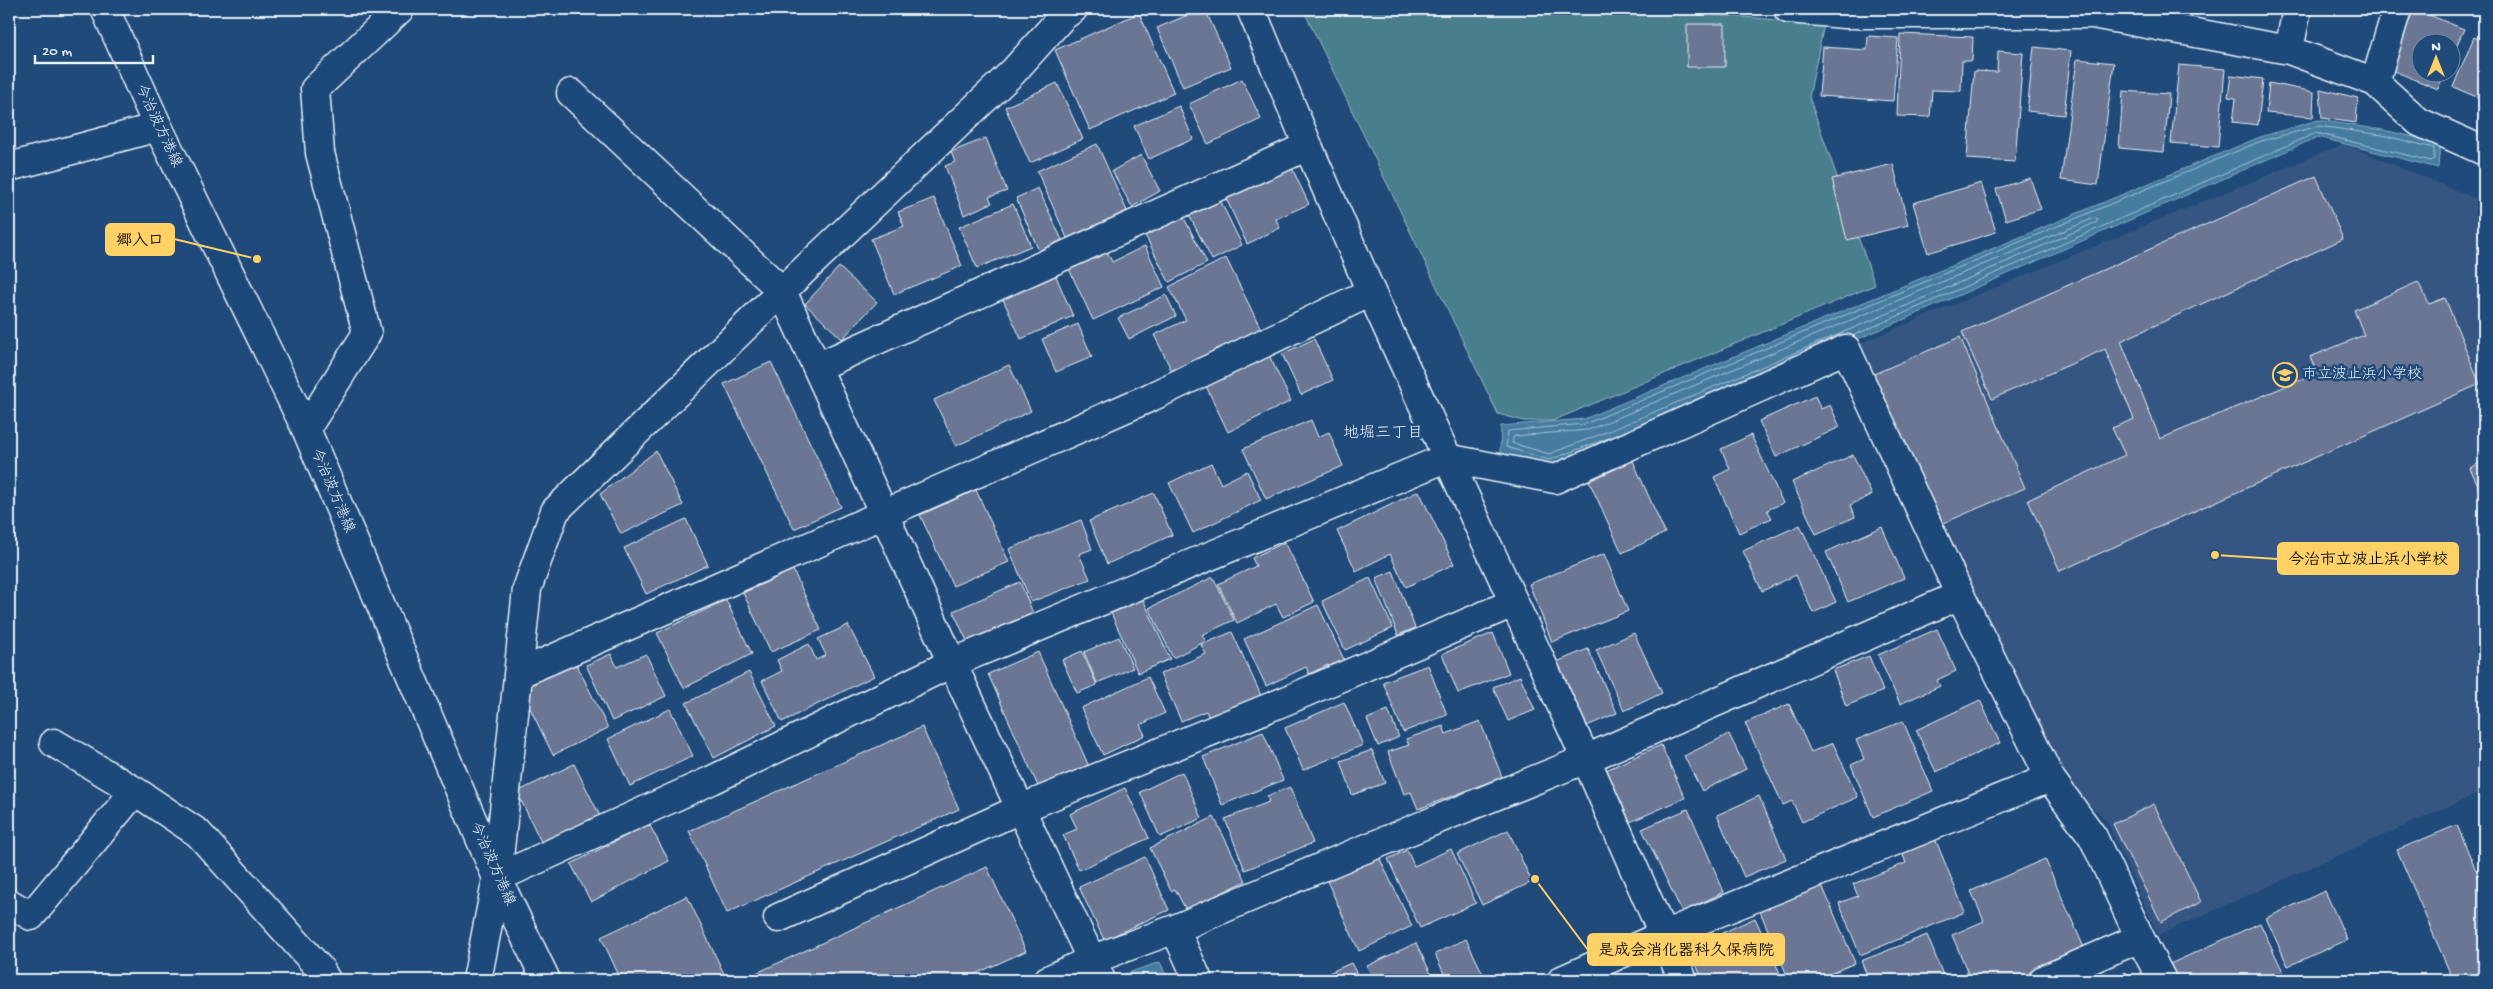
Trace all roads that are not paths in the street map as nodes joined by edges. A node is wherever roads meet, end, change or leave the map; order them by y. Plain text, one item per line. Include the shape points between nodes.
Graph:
1 (105, 9) edge
2 (400, 9) edge
3 (1073, 9) edge
4 (1251, 9) edge
5 (1788, 9) edge
6 (2297, 9) edge
7 (2397, 9) edge
8 (2289, 50) junction
9 (2375, 82) junction
10 (570, 93) dead end
11 (158, 127) junction
12 (1308, 146) junction
13 (2484, 151) edge
14 (9, 167) edge
15 (782, 291) junction
16 (1371, 292) junction
17 (817, 367) junction
18 (306, 429) junction
19 (1446, 458) junction
20 (884, 514) junction
21 (1960, 595) junction
22 (1513, 603) junction
23 (952, 664) junction
24 (518, 674) junction
25 (54, 743) dead end
26 (1586, 760) junction
27 (2050, 778) junction
28 (135, 791) junction
29 (1020, 809) junction
30 (497, 878) junction
31 (9, 903) edge
32 (778, 918) dead end
33 (1175, 930) junction
34 (1663, 935) junction
35 (2140, 938) junction
36 (1096, 970) edge
37 (326, 980) edge
38 (477, 980) edge
39 (546, 980) edge
40 (1048, 980) edge
41 (1198, 980) edge
42 (1562, 980) edge
43 (1683, 980) edge
44 (2043, 980) edge
45 (2162, 980) edge

1 - 11 street, 今治波方港線
2 - 18 street via 315,89 320,153 367,333
3 - 15 street via 1012,72
4 - 12 street
5 - 8 street via 1844,14 2092,14
6 - 8 street
7 - 9 street
8 - 9 street
9 - 13 street via 2419,122
10 - 15 street
11 - 14 street
11 - 18 street, 今治波方港線
12 - 16 street
12 - 17 street
15 - 17 street
15 - 24 street via 555,511 527,590
16 - 19 street
16 - 20 street via 1151,398
17 - 20 street
18 - 30 street, 今治波方港線
19 - 21 street via 1555,478 1846,349
19 - 22 street
19 - 23 street
20 - 23 street
20 - 24 street
21 - 26 street
21 - 27 street
22 - 26 street
22 - 29 street via 1290,699
23 - 29 street
23 - 30 street via 712,780
24 - 30 street
25 - 28 street
26 - 33 street
26 - 34 street
27 - 34 street
27 - 35 street via 2093,837
28 - 31 street via 31,916
28 - 37 street via 198,833 320,969
29 - 32 street
29 - 36 street
30 - 38 street
30 - 39 street, 今治波方港線
33 - 36 street
33 - 41 street
34 - 42 street
34 - 43 street
35 - 44 street
35 - 45 street
36 - 40 street

